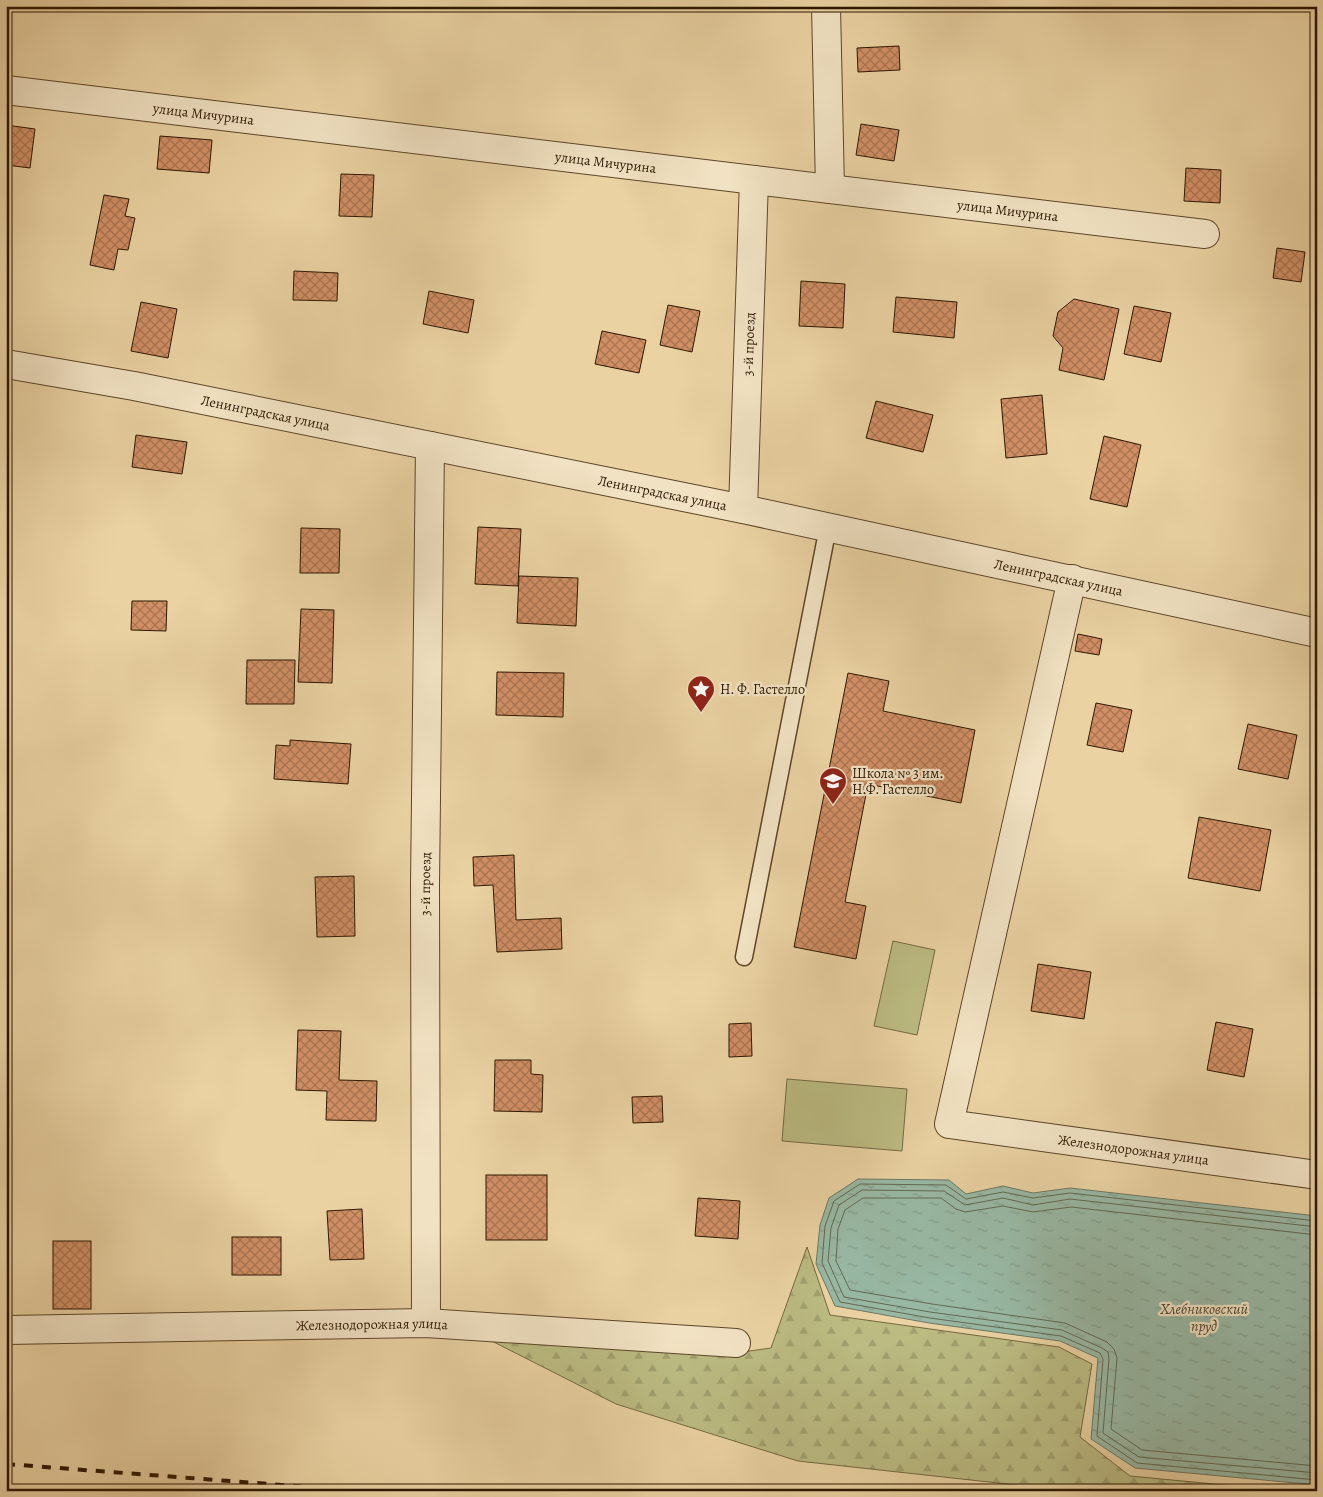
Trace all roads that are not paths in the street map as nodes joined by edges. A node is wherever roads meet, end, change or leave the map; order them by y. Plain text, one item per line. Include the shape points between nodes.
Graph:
1 (826, 6) edge
2 (6, 90) edge
3 (754, 180) junction
4 (830, 189) junction
5 (1205, 234) dead end
6 (6, 364) edge
7 (430, 446) junction
8 (743, 509) junction
9 (828, 527) junction
10 (1072, 579) junction
11 (1317, 633) edge
12 (744, 956) dead end
13 (1317, 1175) edge
14 (426, 1323) junction
15 (6, 1330) edge
16 (736, 1344) dead end

1 - 4 street
2 - 3 street, улица Мичурина
3 - 4 street, улица Мичурина
3 - 8 street, 3-й проезд
4 - 5 street, улица Мичурина
6 - 7 street, Ленинградская улица via 134,386
7 - 8 street, Ленинградская улица
7 - 14 street, 3-й проезд via 425,885
8 - 9 street, Ленинградская улица
9 - 10 street, Ленинградская улица
9 - 12 lane
10 - 11 street, Ленинградская улица
10 - 13 street, Железнодорожная улица via 949,1124
14 - 15 street, Железнодорожная улица
14 - 16 street, Железнодорожная улица

